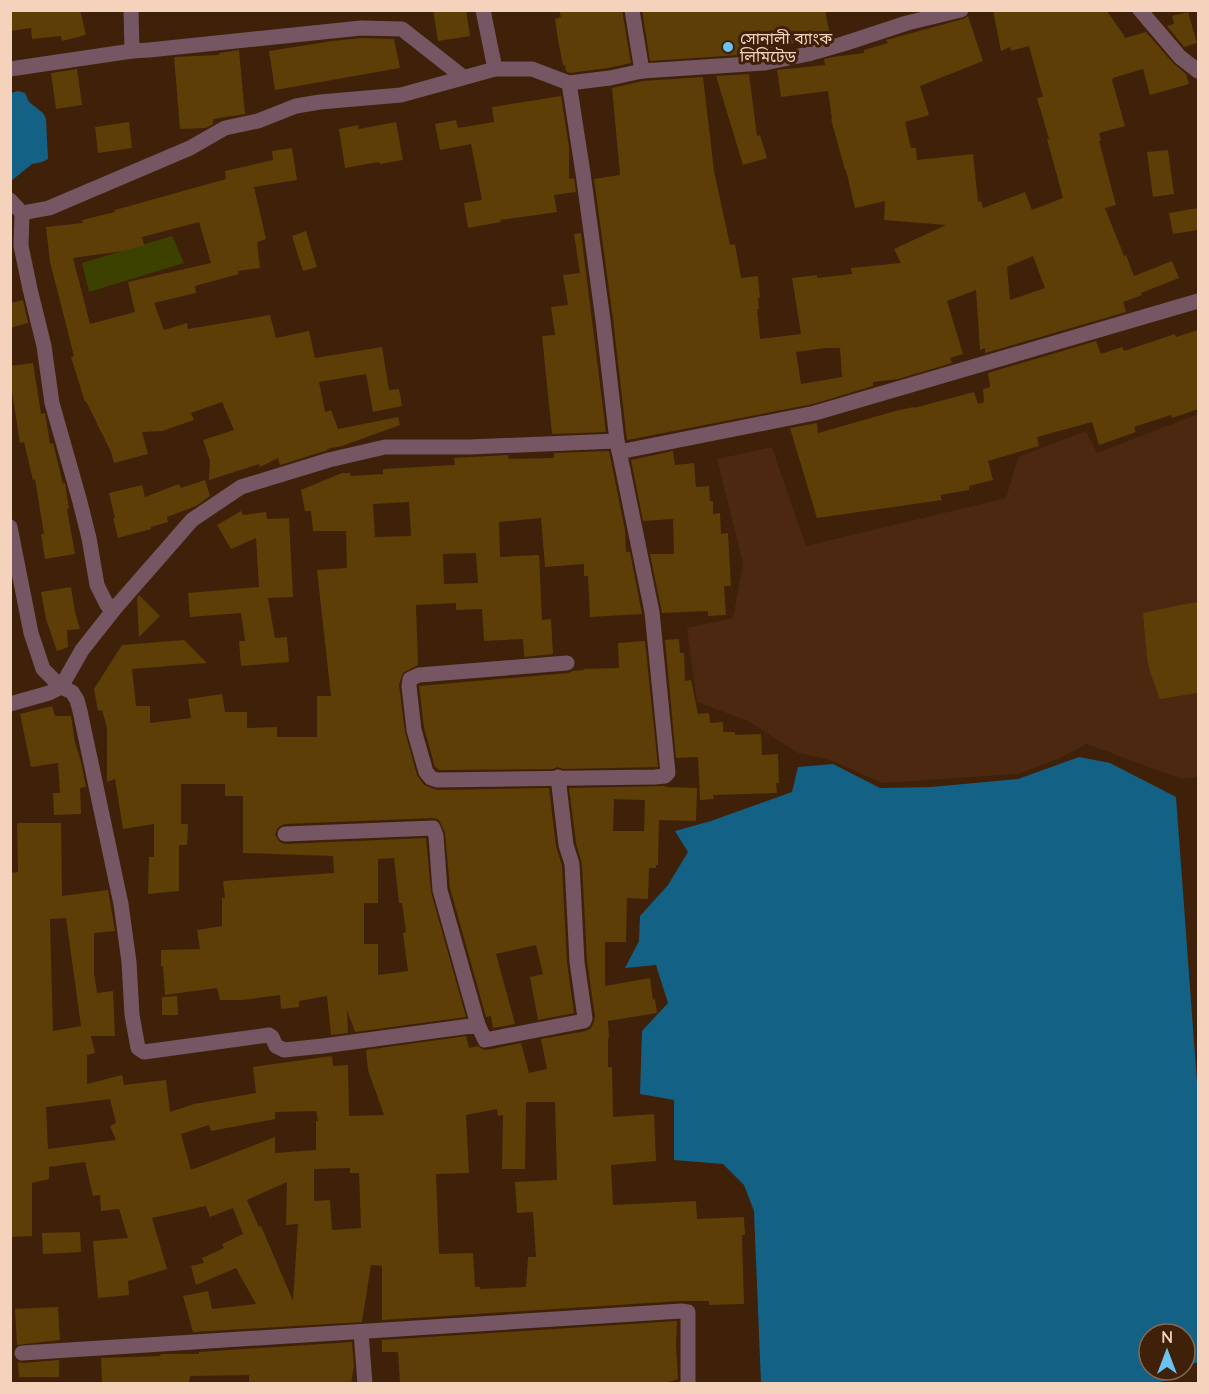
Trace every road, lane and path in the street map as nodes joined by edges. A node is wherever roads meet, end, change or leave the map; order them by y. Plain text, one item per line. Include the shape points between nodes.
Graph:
1 (131, 10) edge
2 (483, 10) edge
3 (632, 10) edge
4 (961, 10) edge
5 (1140, 10) edge
6 (132, 51) junction
7 (10, 69) edge
8 (495, 69) junction
9 (1198, 70) edge
10 (642, 71) junction
11 (463, 77) junction
12 (569, 83) junction
13 (10, 200) edge
14 (22, 213) junction
15 (1198, 301) edge
16 (618, 447) junction
17 (10, 527) edge
18 (116, 607) junction
19 (567, 663) dead end
20 (61, 687) junction
21 (10, 704) edge
22 (558, 777) junction
23 (285, 834) dead end
24 (478, 1025) junction
25 (361, 1332) junction
26 (22, 1353) dead end
27 (365, 1383) edge
28 (688, 1383) edge

1 - 6 street
2 - 8 street
3 - 10 street
4 - 10 street via 765,63
5 - 9 street via 1180,57
6 - 7 street
6 - 11 street via 361,28 402,28
8 - 11 street
8 - 12 street via 532,69
10 - 12 street
11 - 14 street via 401,95 296,106 258,121 225,128 190,148 49,208
12 - 16 street
13 - 14 street
14 - 18 street via 21,246 44,346 52,403 89,538 97,585 107,605
15 - 16 street via 815,413
16 - 18 street via 385,447 241,487 192,520
16 - 22 street via 652,612 668,773 655,777
17 - 20 street via 31,633 43,669
18 - 20 street via 82,650
19 - 22 street via 419,675 410,679 409,686 414,730 430,778
20 - 21 street
20 - 24 street via 72,692 77,700 105,825 121,904 138,1048 144,1052 269,1035 284,1050
22 - 24 street via 572,864 585,1020 485,1040
23 - 24 street via 433,828 440,890
25 - 26 street
25 - 27 street
25 - 28 street via 686,1311

